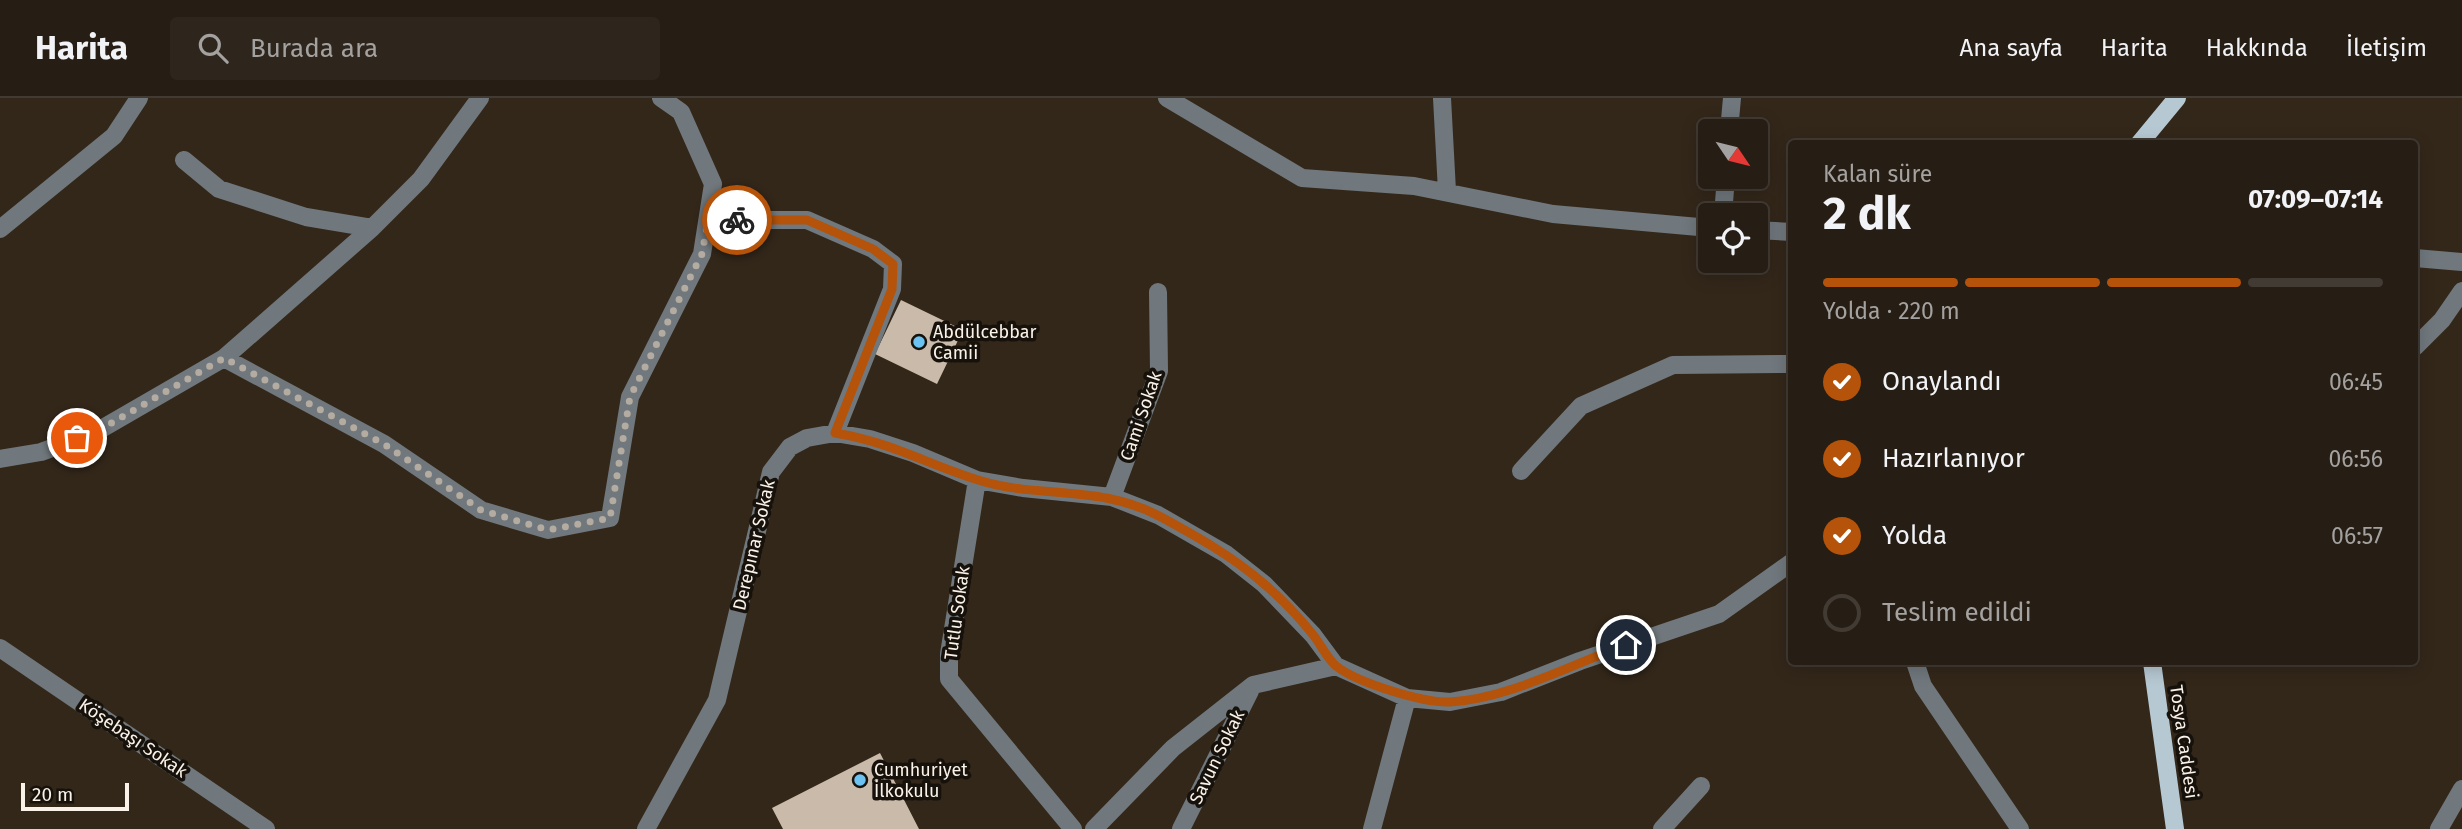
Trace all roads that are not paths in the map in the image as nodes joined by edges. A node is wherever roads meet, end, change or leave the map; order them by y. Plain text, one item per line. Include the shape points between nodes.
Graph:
1 (139, 98) edge
2 (480, 98) edge
3 (661, 98) edge
4 (1167, 98) edge
5 (1442, 98) edge
6 (1731, 98) edge
7 (2177, 98) edge
8 (1730, 119) edge
9 (2143, 140) edge
10 (184, 160) dead end
11 (1447, 191) junction
12 (708, 220) junction
13 (1698, 227) edge
14 (372, 228) junction
15 (0, 229) edge
16 (1768, 231) edge
17 (1788, 232) edge
18 (2418, 258) edge
19 (2462, 262) edge
20 (2462, 291) edge
21 (1158, 292) dead end
22 (2418, 344) edge
23 (224, 358) junction
24 (1788, 364) edge
25 (835, 433) junction
26 (0, 459) edge
27 (1521, 471) dead end
28 (977, 480) junction
29 (1112, 497) junction
30 (1788, 565) edge
31 (0, 648) edge
32 (1916, 665) edge
33 (2152, 665) edge
34 (1336, 666) junction
35 (1253, 685) junction
36 (1406, 698) junction
37 (1701, 786) dead end
38 (2462, 789) edge
39 (266, 829) edge
40 (646, 829) edge
41 (1073, 829) edge
42 (1094, 829) edge
43 (1181, 829) edge
44 (1373, 829) edge
45 (1662, 829) edge
46 (2020, 829) edge
47 (2175, 829) edge
48 (2439, 829) edge

1 - 15 street via 114,136
2 - 14 street via 421,180
3 - 12 street via 681,112 713,184
4 - 11 street via 1302,178
5 - 11 street
6 - 8 street
7 - 9 main road
10 - 14 street via 219,189 306,217
11 - 13 street via 1553,214
12 - 23 street via 702,254 630,397 610,518 548,530 481,510 384,444
12 - 25 street via 807,220 873,249 893,264 892,289
14 - 23 street
16 - 17 street
18 - 19 street
20 - 22 street
21 - 29 street, Cami Sokak via 1159,372
23 - 26 street via 96,432 41,452
24 - 27 street via 1673,365 1581,406
25 - 28 street, Derepınar Sokak via 913,453
25 - 40 street, Derepınar Sokak via 807,438 790,447 771,472 717,700
28 - 29 street, Derepınar Sokak
28 - 41 street, Tutlu Sokak via 948,654 949,679
29 - 34 street, Derepınar Sokak via 1158,515 1226,554 1264,584
30 - 36 street via 1719,614 1500,692 1450,702
31 - 39 street, Köşebaşı Sokak
32 - 46 street via 1923,686
33 - 47 main road, Tosya Caddesi
34 - 35 street
34 - 36 street
35 - 42 street via 1174,748
35 - 43 street, Savun Sokak
36 - 44 street
37 - 45 street
38 - 48 street

